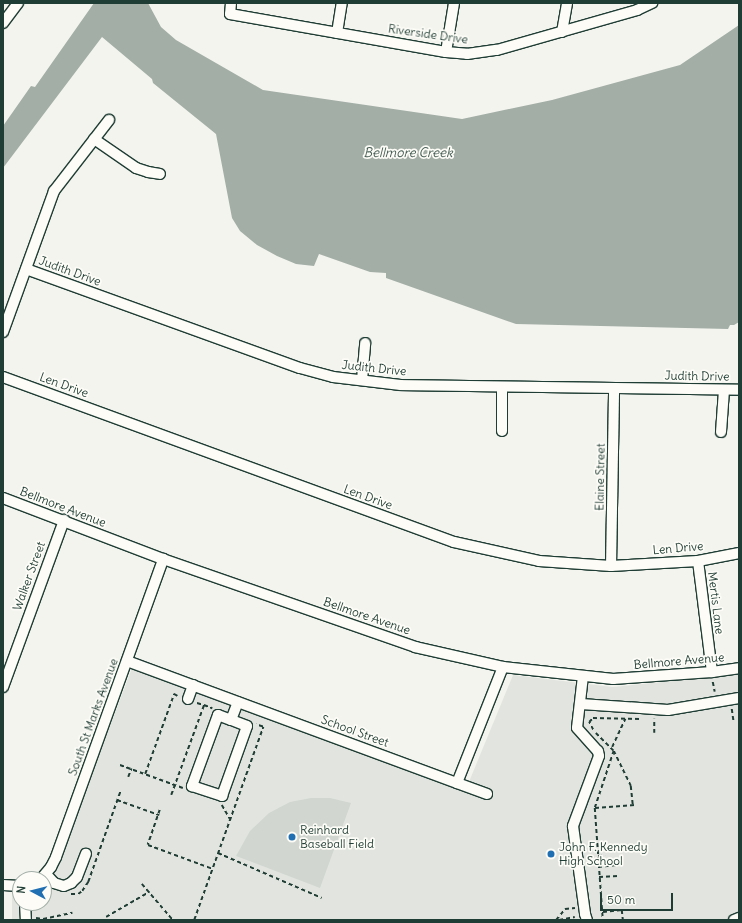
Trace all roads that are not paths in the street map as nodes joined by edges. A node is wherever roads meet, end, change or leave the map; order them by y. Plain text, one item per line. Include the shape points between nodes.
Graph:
1 (18, 3) edge
2 (231, 3) edge
3 (342, 3) edge
4 (454, 3) edge
5 (567, 3) edge
6 (652, 3) edge
7 (3, 23) edge
8 (562, 32) junction
9 (337, 33) junction
10 (446, 52) junction
11 (109, 120) dead end
12 (94, 139) junction
13 (160, 174) dead end
14 (26, 269) junction
15 (3, 332) edge
16 (365, 343) dead end
17 (3, 377) edge
18 (362, 380) junction
19 (502, 387) junction
20 (614, 388) junction
21 (724, 390) junction
22 (739, 390) edge
23 (502, 431) dead end
24 (721, 432) dead end
25 (3, 498) edge
26 (64, 520) junction
27 (739, 552) edge
28 (163, 559) junction
29 (698, 561) junction
30 (611, 566) junction
31 (127, 661) junction
32 (503, 667) junction
33 (739, 668) edge
34 (584, 676) junction
35 (713, 677) junction
36 (193, 685) junction
37 (3, 687) edge
38 (739, 698) edge
39 (188, 699) road end
40 (238, 702) junction
41 (581, 704) junction
42 (231, 720) junction
43 (457, 783) junction
44 (487, 794) dead end
45 (86, 854) dead end
46 (47, 871) edge
47 (52, 882) edge
48 (585, 914) edge
49 (739, 918) edge
50 (734, 920) edge

1 - 7 street
2 - 9 street, Riverside Drive via 230,14
3 - 9 street
4 - 10 street
5 - 8 street
6 - 8 street, Riverside Drive
8 - 10 street, Riverside Drive via 497,50 467,54
9 - 10 street, Riverside Drive
11 - 12 street
12 - 13 street via 136,168
12 - 14 street via 54,191
14 - 15 street
14 - 18 street, Judith Drive via 300,368 333,377
16 - 18 street
17 - 30 street, Len Drive via 454,542 539,561
18 - 19 street, Judith Drive via 401,385
19 - 20 street, Judith Drive
19 - 23 street
20 - 21 street, Judith Drive
20 - 30 street, Elaine Street
21 - 22 street, Judith Drive
21 - 24 street
25 - 26 street, Bellmore Avenue
26 - 28 street, Bellmore Avenue
26 - 37 street, Walker Street
27 - 29 street, Len Drive
28 - 31 street, South St Marks Avenue
28 - 32 street, Bellmore Avenue via 415,647
29 - 30 street, Len Drive
29 - 35 street, Mertis Lane
31 - 36 street, School Street
31 - 46 street, South St Marks Avenue via 56,857
32 - 34 street, Bellmore Avenue
32 - 43 street
33 - 35 street, Bellmore Avenue
34 - 35 street, Bellmore Avenue via 613,679
34 - 41 street
36 - 39 street
36 - 40 street, School Street
38 - 41 street via 668,710
40 - 42 street
40 - 43 street, School Street
41 - 48 street via 577,728 598,751 599,756 573,826
42 - 42 street via 218,715 192,786 222,796 247,726
43 - 44 street, School Street
45 - 47 street via 77,877 71,883 64,886
49 - 50 street

